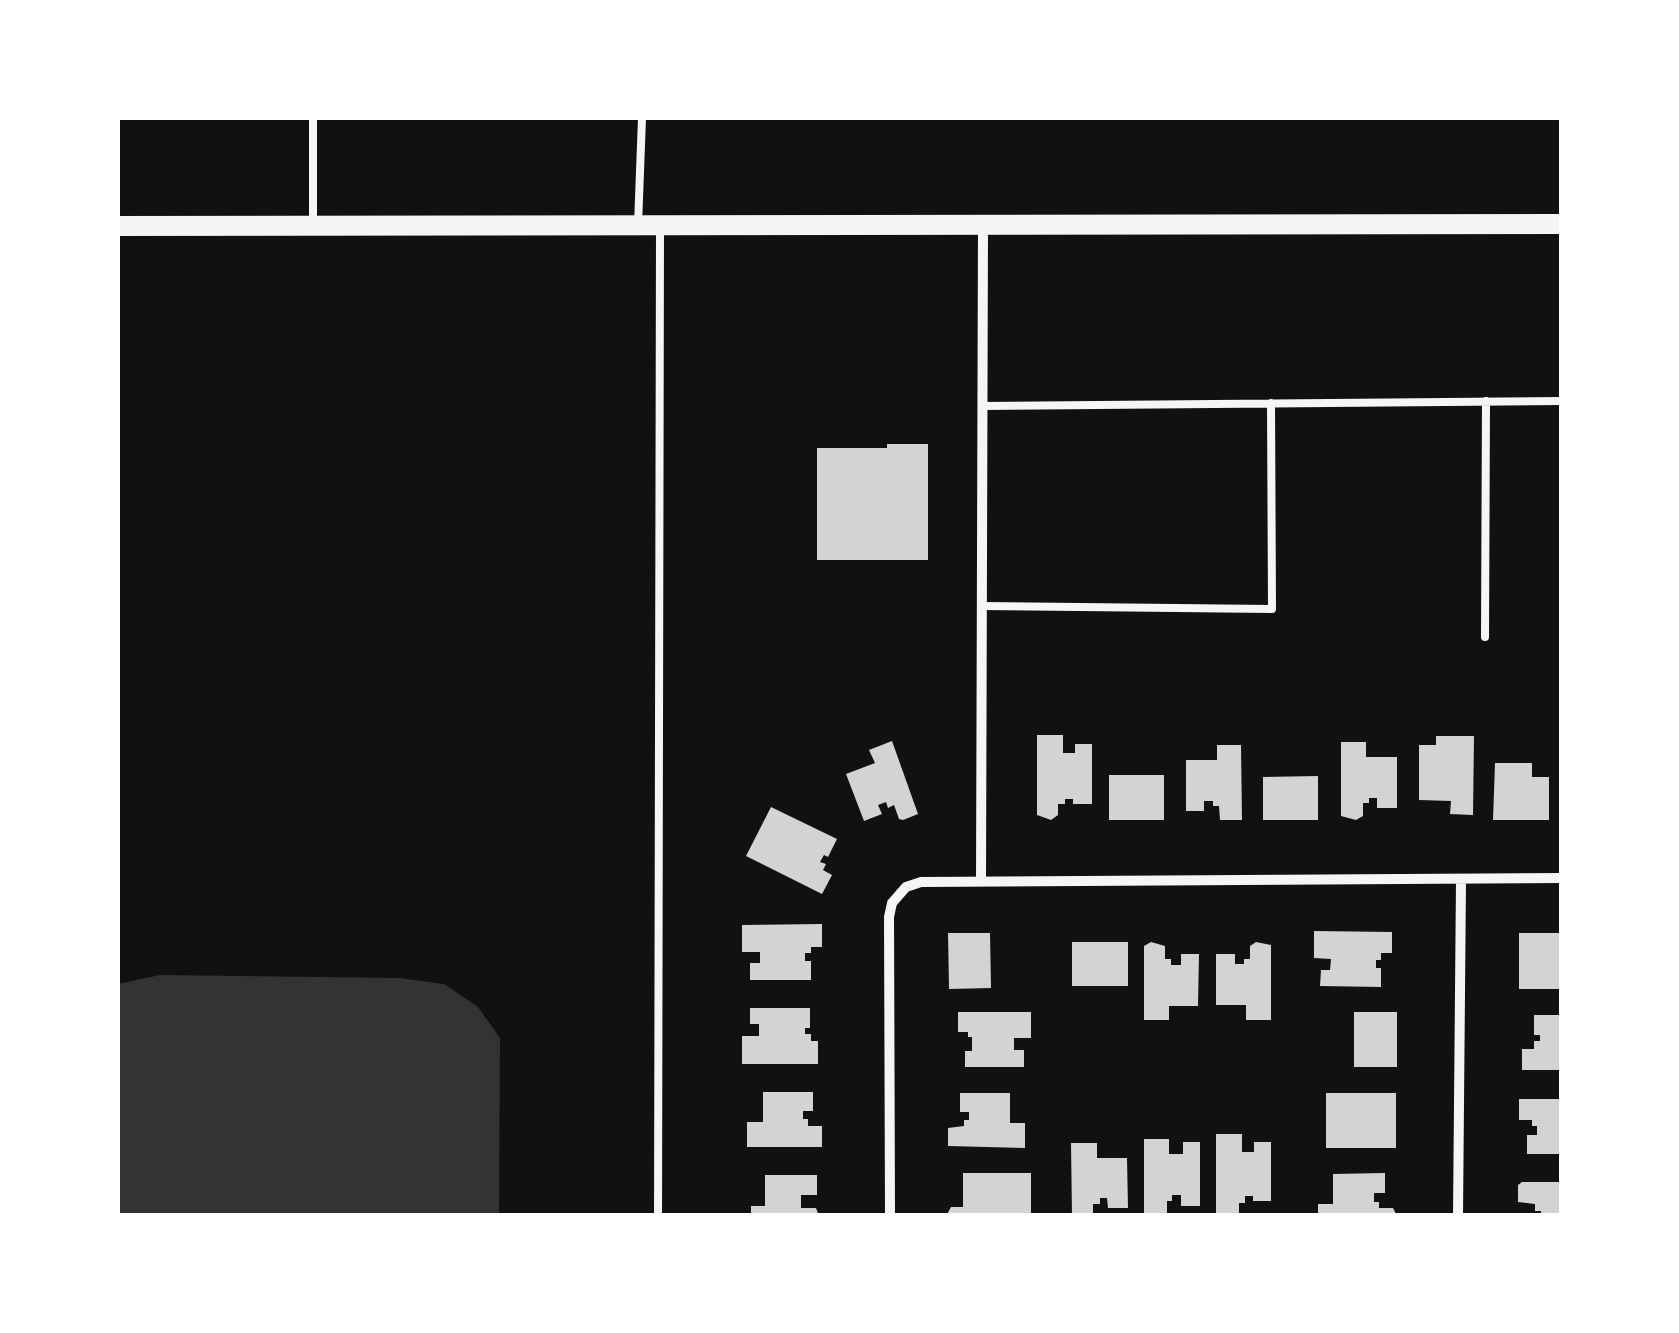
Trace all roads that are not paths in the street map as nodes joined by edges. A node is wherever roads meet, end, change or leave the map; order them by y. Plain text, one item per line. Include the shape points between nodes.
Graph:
1 (313, 118) edge
2 (642, 118) edge
3 (983, 224) junction
4 (1562, 224) edge
5 (638, 225) junction
6 (660, 225) junction
7 (118, 226) edge
8 (313, 226) junction
9 (1562, 400) edge
10 (1486, 401) junction
11 (1272, 403) junction
12 (982, 406) junction
13 (982, 606) junction
14 (1485, 637) dead end
15 (1562, 878) edge
16 (1461, 880) junction
17 (980, 881) junction
18 (658, 1216) edge
19 (890, 1216) edge
20 (1458, 1216) edge

1 - 8 lane
2 - 5 lane
3 - 4 main road
3 - 6 main road
3 - 12 street
5 - 6 main road
5 - 8 main road
6 - 18 lane
7 - 8 main road
9 - 10 lane
10 - 11 lane
10 - 14 lane
11 - 12 lane
11 - 13 lane via 1272,609
12 - 13 street
13 - 17 street
15 - 16 street
16 - 17 street
16 - 20 street
17 - 19 street via 921,882 898,894 889,917

